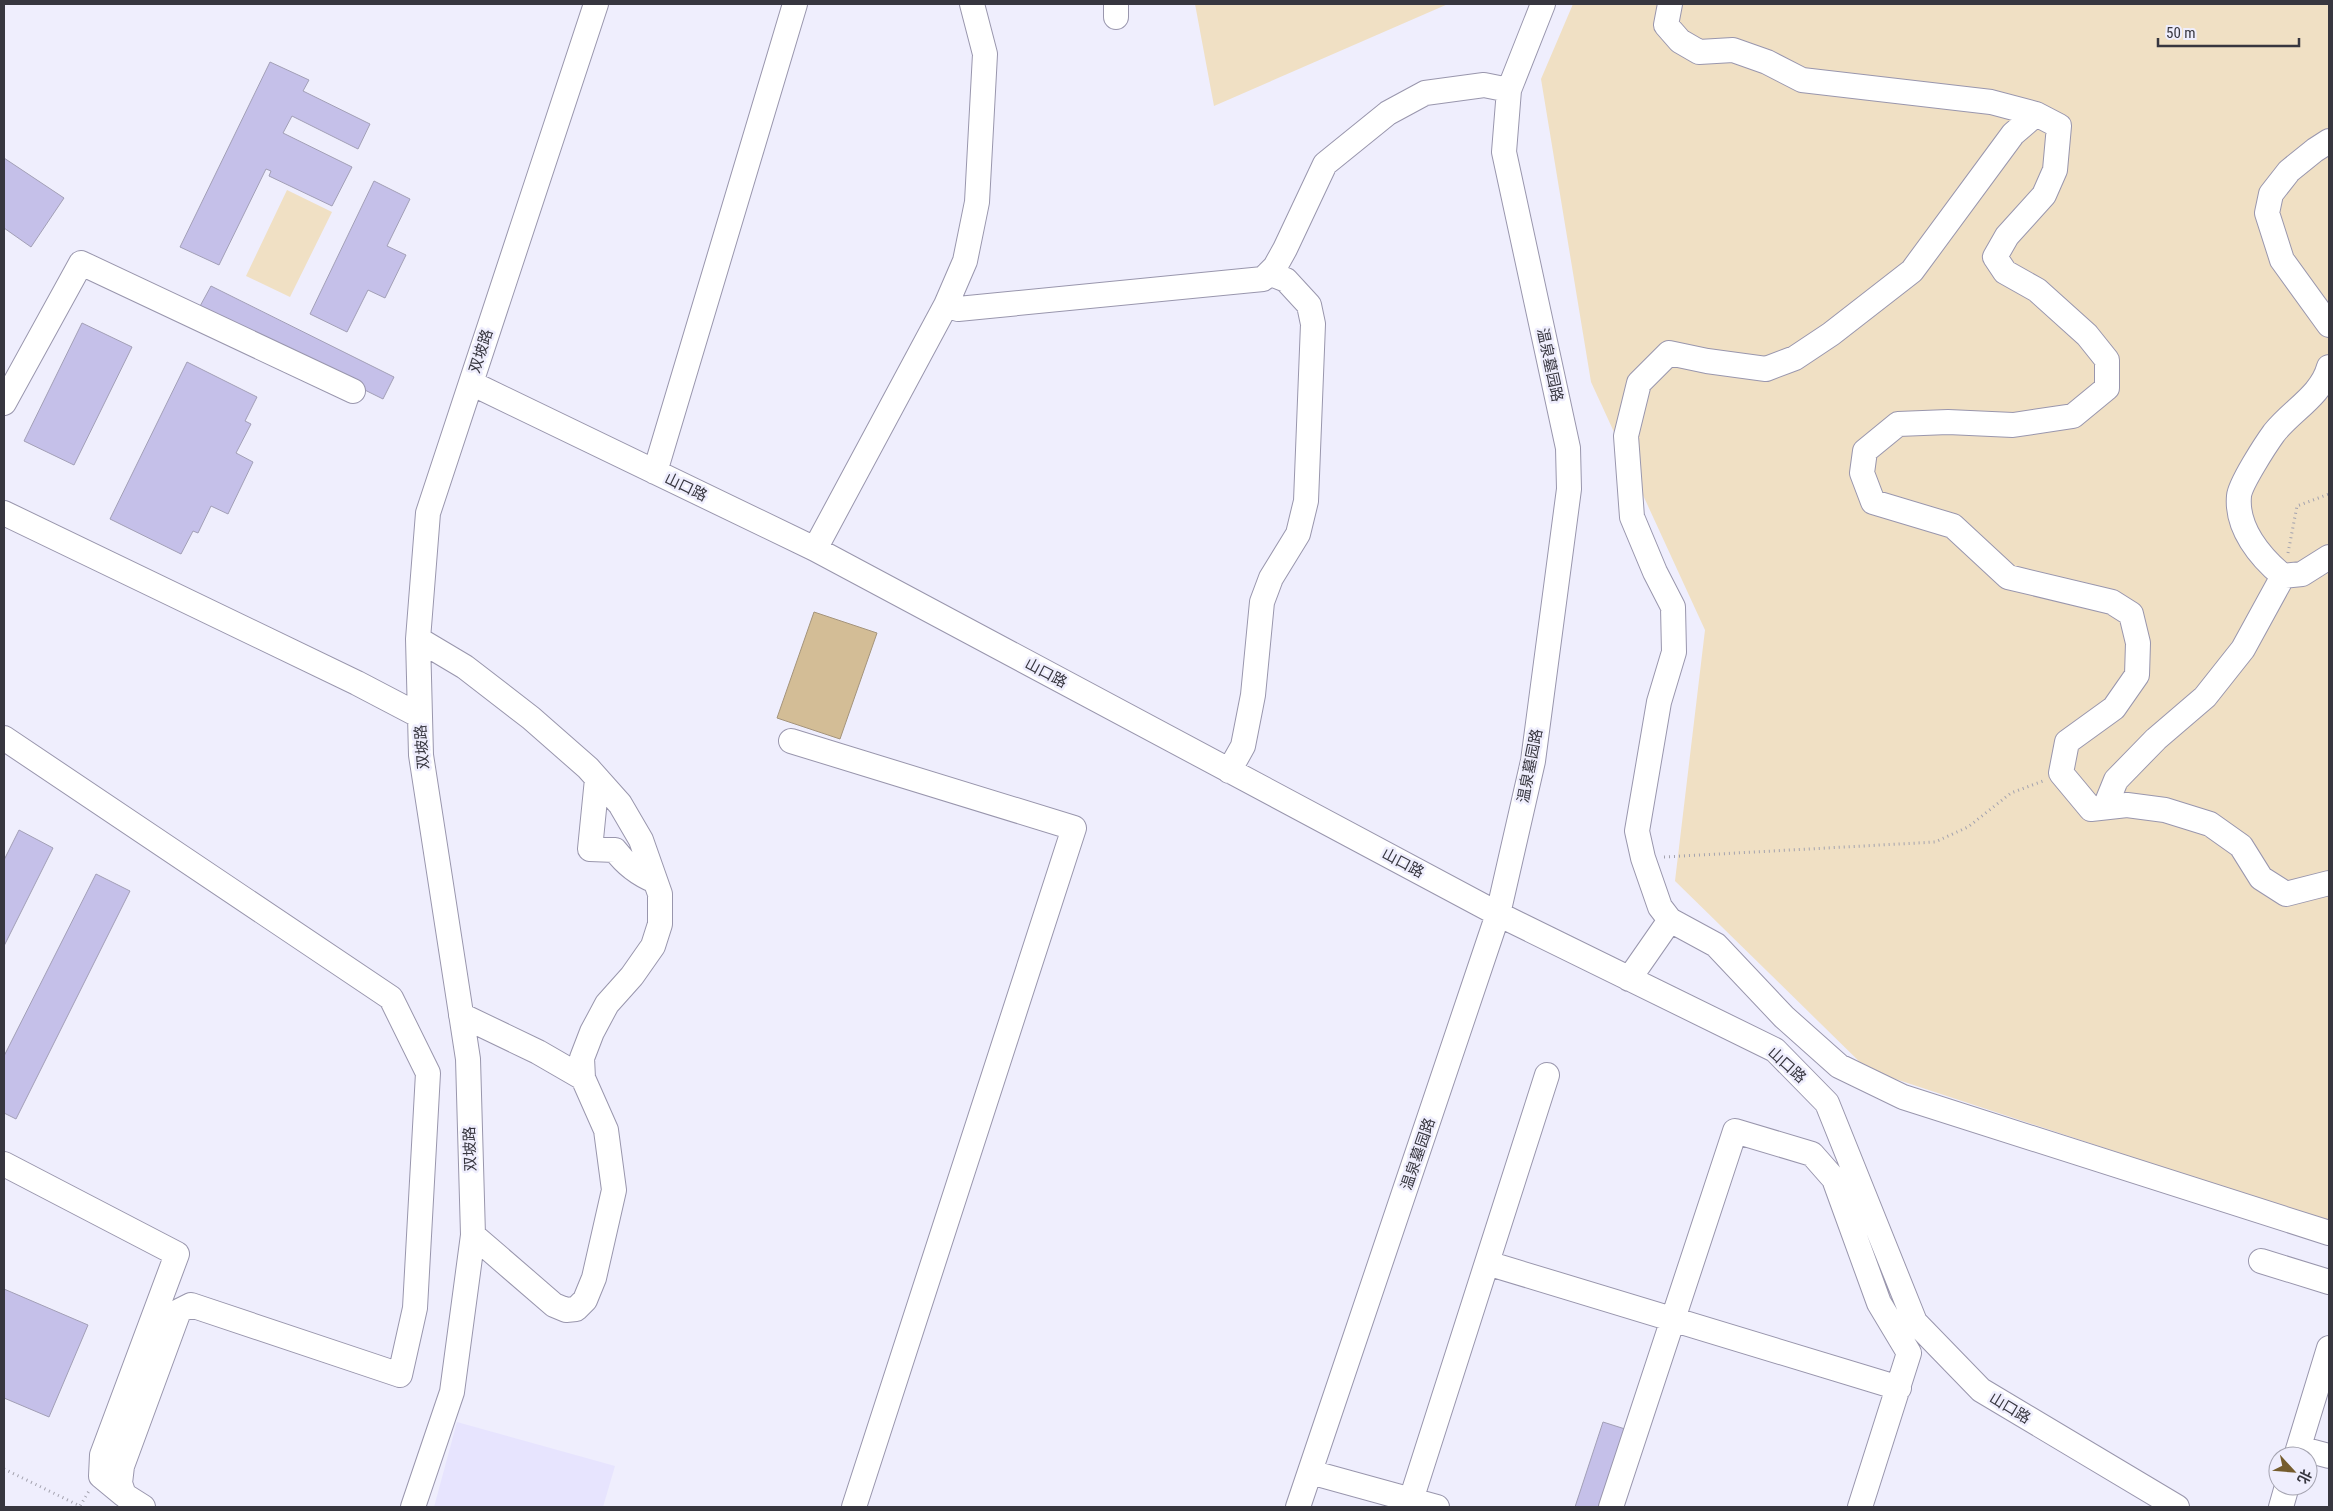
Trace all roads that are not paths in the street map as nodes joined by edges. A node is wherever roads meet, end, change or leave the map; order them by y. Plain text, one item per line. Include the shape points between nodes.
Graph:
1 (596, 4) edge
2 (795, 4) edge
3 (972, 4) edge
4 (1543, 4) edge
5 (1670, 4) edge
6 (1509, 90) junction
7 (2036, 114) junction
8 (2329, 141) edge
9 (1269, 273) junction
10 (946, 305) junction
11 (2329, 325) edge
12 (2329, 367) edge
13 (471, 383) junction
14 (353, 391) dead end
15 (4, 403) edge
16 (655, 472) junction
17 (4, 513) edge
18 (815, 549) junction
19 (2329, 557) edge
20 (2283, 576) junction
21 (418, 640) junction
22 (420, 716) junction
23 (4, 738) edge
24 (791, 740) dead end
25 (1229, 770) junction
26 (597, 779) junction
27 (2105, 807) junction
28 (655, 881) junction
29 (2329, 883) edge
30 (1498, 914) junction
31 (1670, 920) junction
32 (1629, 979) junction
33 (461, 1015) junction
34 (1547, 1076) dead end
35 (583, 1078) junction
36 (4, 1164) edge
37 (2329, 1234) edge
38 (473, 1235) junction
39 (2261, 1261) dead end
40 (1487, 1263) junction
41 (2329, 1282) edge
42 (1672, 1319) junction
43 (2329, 1348) edge
44 (1899, 1388) junction
45 (2300, 1446) edge
46 (1310, 1472) junction
47 (1411, 1500) junction
48 (133, 1501) edge
49 (2165, 1504) edge
50 (414, 1507) edge
51 (854, 1507) edge
52 (1298, 1507) edge
53 (1437, 1507) edge
54 (1611, 1507) edge
55 (1860, 1507) edge

1 - 13 street, 双坡路
2 - 16 street
3 - 10 street via 985,54 977,202 965,261
4 - 6 street, 温泉墓园路
5 - 7 street via 1666,25 1680,41 1699,52 1732,50 1767,62 1802,80 1991,102
6 - 9 street via 1484,85 1425,93 1388,113 1325,164 1285,249
6 - 30 street, 温泉墓园路 via 1504,152 1568,448 1569,489 1533,761
7 - 27 street via 2059,126 2055,170 2044,195 2007,236 1995,257 2005,272 2037,290 2087,335 2107,360 2108,388 2073,416 2013,425 1898,424 1865,451 1862,473 1873,502 1952,526 2008,577 2112,602 2131,614 2138,643 2137,675 2114,708 2067,742 2060,773 2091,809
7 - 31 street via 2013,134 1912,271 1816,344 1795,358 1766,368 1669,353 1639,383 1626,436 1632,517 1673,607 1674,652 1658,702 1637,831 1660,907
8 - 11 street via 2289,171 2271,194 2268,213 2282,260
9 - 10 street via 1263,279 1244,281 958,309
9 - 25 street via 1286,280 1309,305 1312,324 1306,501 1298,534 1270,578 1262,602 1253,695 1243,746
10 - 18 street
12 - 20 street via 2326,379 2275,432 2239,494 2240,516 2255,548
13 - 16 street, 山口路
13 - 21 street, 双坡路 via 428,513
14 - 15 street via 81,263
16 - 18 street, 山口路
17 - 22 street
18 - 25 street, 山口路
19 - 20 street via 2302,574
20 - 27 street via 2243,649 2205,697 2156,739 2116,780
21 - 22 street, 双坡路
21 - 26 street via 465,667 530,718
22 - 33 street, 双坡路 via 421,755
23 - 48 street via 391,998 428,1073 415,1308 400,1375 191,1305 179,1311 122,1466 120,1483
24 - 51 street via 1074,828
25 - 30 street, 山口路
26 - 28 street via 624,812 641,840
26 - 28 street via 590,848 615,850 626,864
27 - 29 street via 2127,805 2165,810 2210,824 2241,846 2260,878 2286,894
28 - 35 street via 660,894 660,924 653,946 607,1004 592,1032 582,1058
30 - 32 street, 山口路
30 - 46 street, 温泉墓园路
31 - 32 street
31 - 37 street via 1716,945 1784,1017 1839,1066 1904,1097
32 - 49 street, 山口路 via 1775,1050 1827,1102 1916,1322 1981,1390
33 - 35 street
33 - 38 street, 双坡路 via 468,1059
34 - 40 street
35 - 38 street via 606,1130 614,1190 594,1278 585,1300 576,1309 566,1310 554,1305
36 - 48 street via 177,1254 102,1455 101,1476
38 - 50 street, 双坡路 via 452,1392
39 - 41 street
40 - 42 street
40 - 47 street
42 - 44 street
42 - 44 street via 1735,1131 1812,1154 1834,1179 1879,1303 1909,1353
42 - 54 street
43 - 45 street
44 - 55 street
46 - 47 street
46 - 52 street, 温泉墓园路
47 - 53 street

